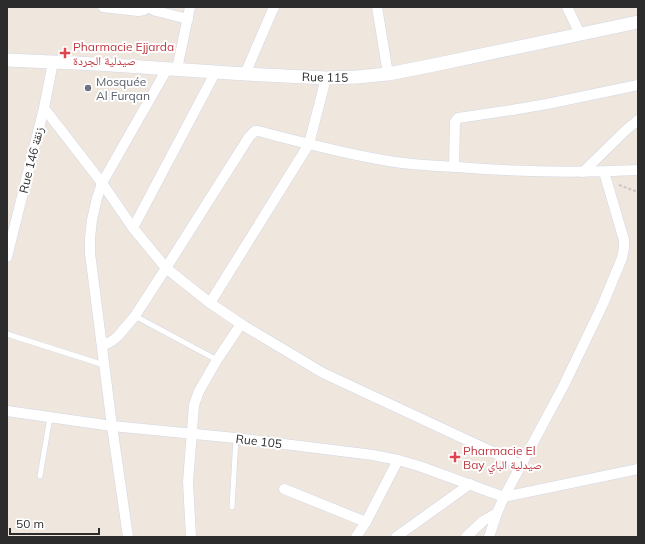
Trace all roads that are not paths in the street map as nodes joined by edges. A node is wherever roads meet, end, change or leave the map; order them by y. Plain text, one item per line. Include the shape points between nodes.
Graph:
1 (103, 7) edge
2 (148, 7) edge
3 (190, 7) edge
4 (274, 7) edge
5 (377, 7) edge
6 (567, 7) edge
7 (188, 19) junction
8 (638, 22) edge
9 (580, 34) junction
10 (7, 60) edge
11 (53, 62) junction
12 (172, 69) junction
13 (215, 73) junction
14 (245, 74) junction
15 (388, 74) junction
16 (326, 78) junction
17 (638, 84) edge
18 (44, 108) junction
19 (638, 120) edge
20 (309, 144) junction
21 (454, 167) junction
22 (638, 170) edge
23 (583, 172) junction
24 (604, 172) junction
25 (102, 182) junction
26 (134, 228) junction
27 (7, 257) edge
28 (166, 268) junction
29 (210, 302) junction
30 (135, 316) junction
31 (240, 324) junction
32 (7, 334) edge
33 (102, 346) junction
34 (217, 360) junction
35 (104, 364) junction
36 (7, 411) edge
37 (50, 417) junction
38 (112, 426) junction
39 (191, 433) junction
40 (236, 438) junction
41 (398, 460) junction
42 (521, 465) junction
43 (638, 469) edge
44 (40, 476) dead end
45 (470, 484) junction
46 (284, 489) dead end
47 (504, 497) junction
48 (232, 507) dead end
49 (498, 513) junction
50 (366, 522) junction
51 (128, 537) edge
52 (190, 537) edge
53 (356, 537) edge
54 (396, 537) edge
55 (466, 537) edge
56 (489, 537) edge

1 - 2 street via 138,11
2 - 7 street
3 - 7 street
4 - 14 street
5 - 15 street
6 - 9 street
7 - 12 street
8 - 9 street, Rue 115
9 - 15 street, Rue 115
10 - 11 street, Rue 115
11 - 12 street, Rue 115
11 - 18 street, Rue 146 زنقة
12 - 13 street, Rue 115
12 - 25 street
13 - 14 street, Rue 115
13 - 26 street
14 - 16 street, Rue 115
15 - 16 street, Rue 115
16 - 20 street
17 - 21 street via 547,104 458,118 455,124
18 - 25 street
18 - 27 street, Rue 146 زنقة
19 - 23 street
20 - 21 street via 388,161
20 - 28 street via 255,131
20 - 29 street
21 - 23 street
22 - 24 street
23 - 24 street
24 - 42 street via 624,240 622,258 564,384
25 - 26 street
25 - 33 street via 94,208 90,253
26 - 28 street
28 - 29 street
28 - 30 street
29 - 31 street
30 - 33 street via 118,336
30 - 34 lane
31 - 34 street
31 - 42 street via 323,373
32 - 35 lane
33 - 35 street
34 - 39 street via 197,394
35 - 38 street
36 - 37 street, Rue 105
37 - 38 street, Rue 105
37 - 44 lane
38 - 39 street, Rue 105
38 - 51 street
39 - 40 street, Rue 105
39 - 52 street via 188,482
40 - 41 street, Rue 105
40 - 48 lane
41 - 45 street, Rue 105
41 - 50 street
42 - 47 street
43 - 47 street
45 - 47 street, Rue 105
45 - 54 street
46 - 50 street
47 - 49 street
49 - 55 street via 483,521
49 - 56 street
50 - 53 street

